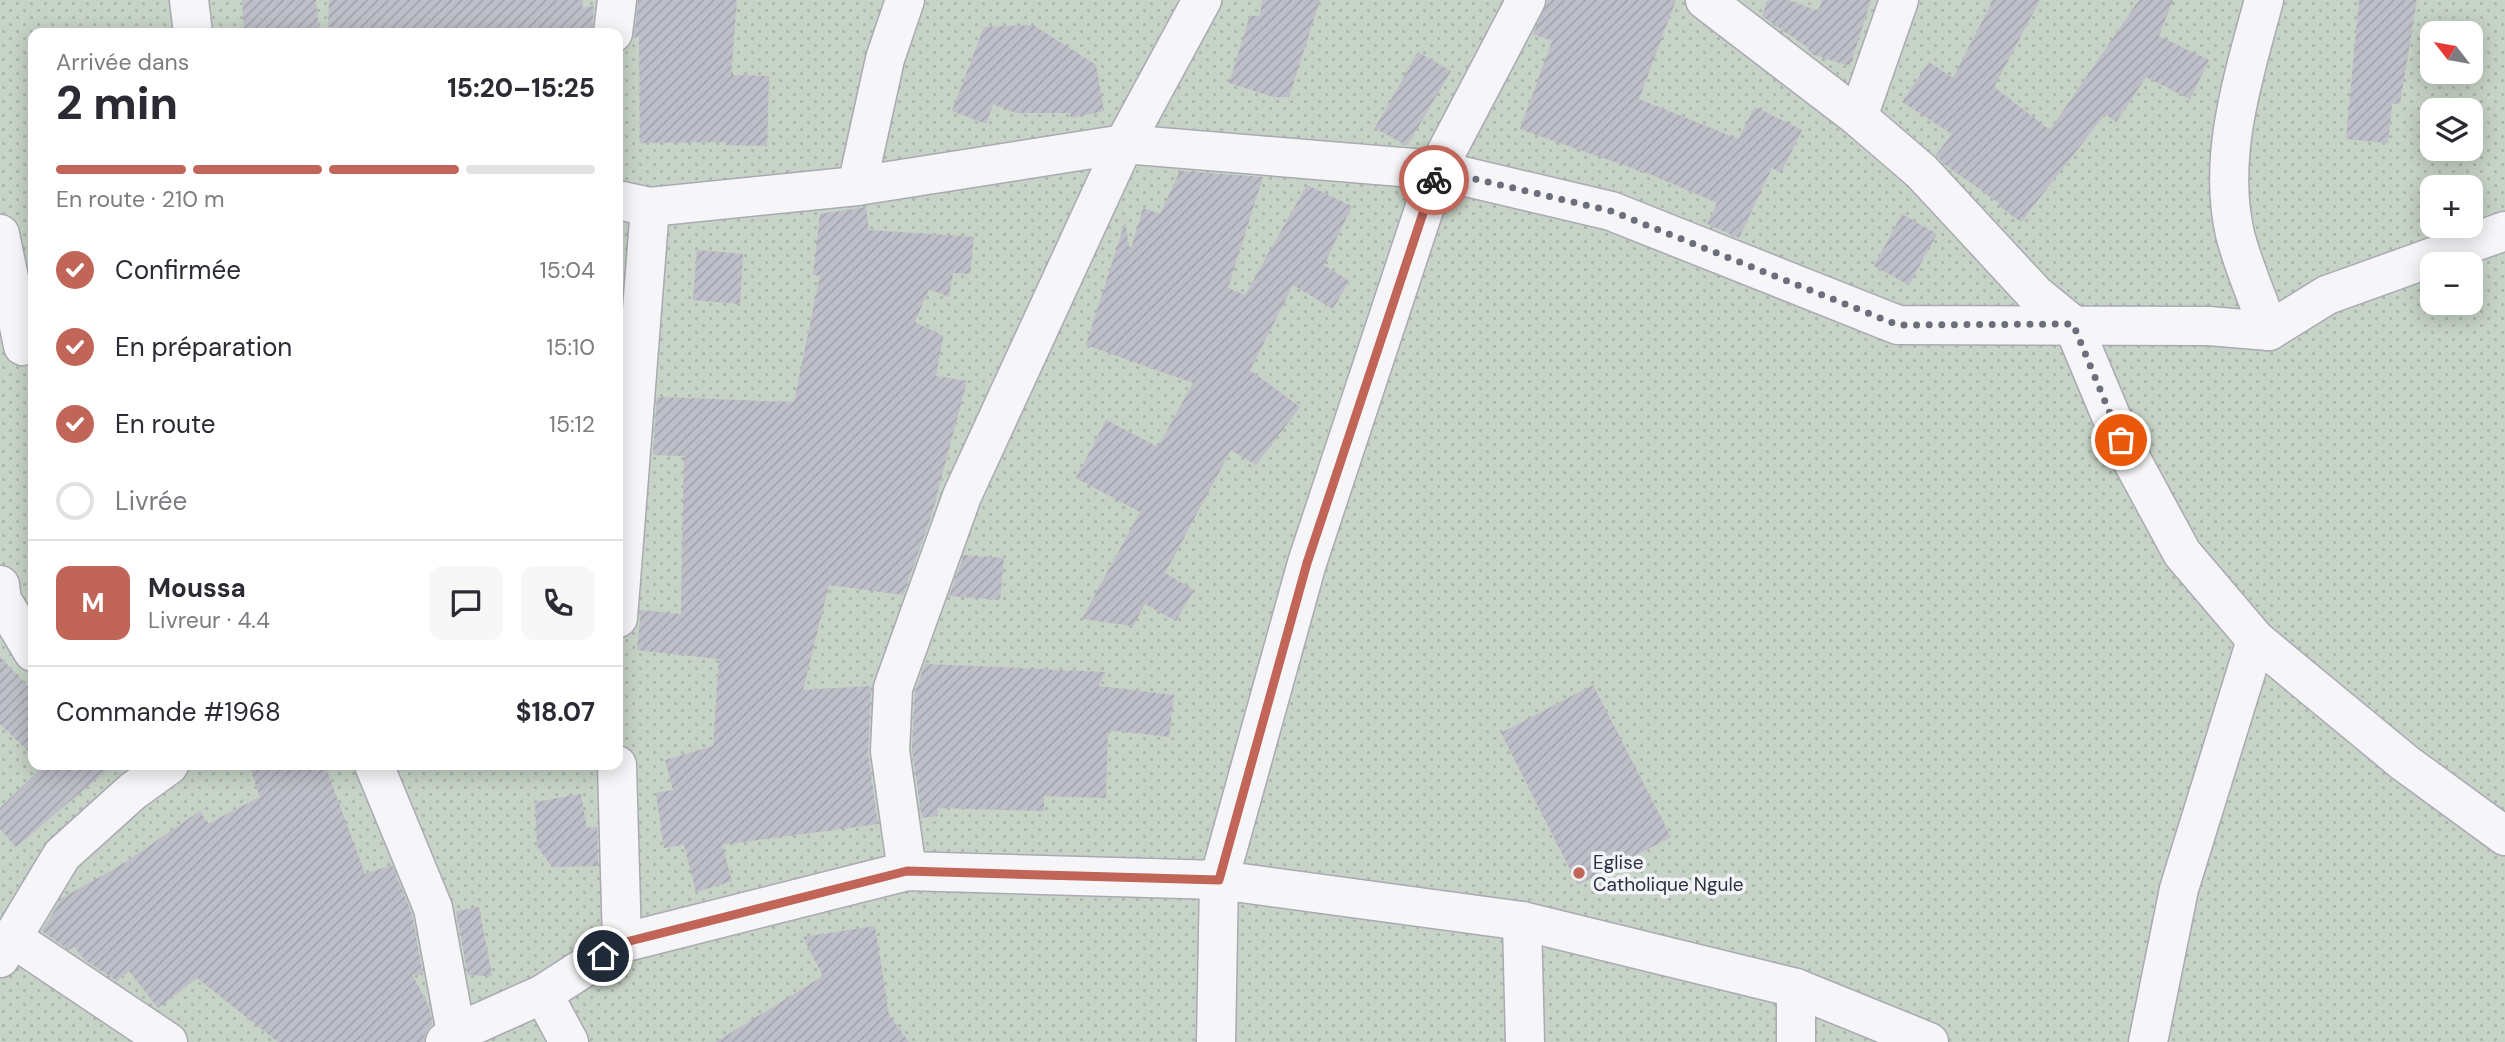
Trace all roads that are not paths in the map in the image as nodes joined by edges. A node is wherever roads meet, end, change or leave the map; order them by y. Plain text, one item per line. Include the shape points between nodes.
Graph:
1 (189, 0) edge
2 (617, 0) edge
3 (905, 0) edge
4 (1202, 0) edge
5 (1526, 0) edge
6 (1705, 0) edge
7 (1899, 0) edge
8 (2263, 0) edge
9 (192, 28) edge
10 (613, 28) edge
11 (1858, 117) junction
12 (1124, 144) junction
13 (1437, 170) junction
14 (857, 186) junction
15 (634, 203) edge
16 (2505, 231) edge
17 (0, 234) edge
18 (2073, 324) junction
19 (2269, 331) junction
20 (19, 348) edge
21 (623, 488) edge
22 (0, 584) edge
23 (2256, 640) junction
24 (28, 644) edge
25 (151, 770) edge
26 (376, 770) edge
27 (617, 770) edge
28 (123, 778) edge
29 (2505, 836) edge
30 (907, 871) junction
31 (1219, 880) junction
32 (1522, 921) junction
33 (622, 943) junction
34 (6, 947) edge
35 (1796, 988) junction
36 (543, 994) junction
37 (450, 1038) edge
38 (168, 1042) edge
39 (569, 1042) edge
40 (1216, 1042) edge
41 (1525, 1042) edge
42 (1796, 1042) edge
43 (1928, 1042) edge
44 (2148, 1042) edge

1 - 9 street
2 - 10 street
3 - 14 street via 884,58
4 - 12 street
5 - 13 street
6 - 11 street
7 - 11 street
8 - 19 street via 2228,161 2235,233
11 - 18 street via 1922,172 2035,295
12 - 13 street
12 - 14 street
12 - 30 street via 962,496 893,688 890,751
13 - 18 street via 1611,211 1898,325
13 - 31 street via 1307,563
14 - 15 street
15 - 21 street
16 - 19 street via 2327,295
17 - 20 street
18 - 19 street
18 - 23 street via 2121,440 2182,553
22 - 24 street via 2,600
23 - 29 street via 2405,763
23 - 44 street via 2179,889
25 - 28 street
26 - 37 street via 433,908
27 - 33 street
28 - 34 street via 62,855
30 - 31 street
30 - 33 street
31 - 32 street
31 - 40 street
32 - 35 street
32 - 41 street
33 - 36 street
34 - 38 street
35 - 42 street
35 - 43 street
36 - 37 street
36 - 39 street

